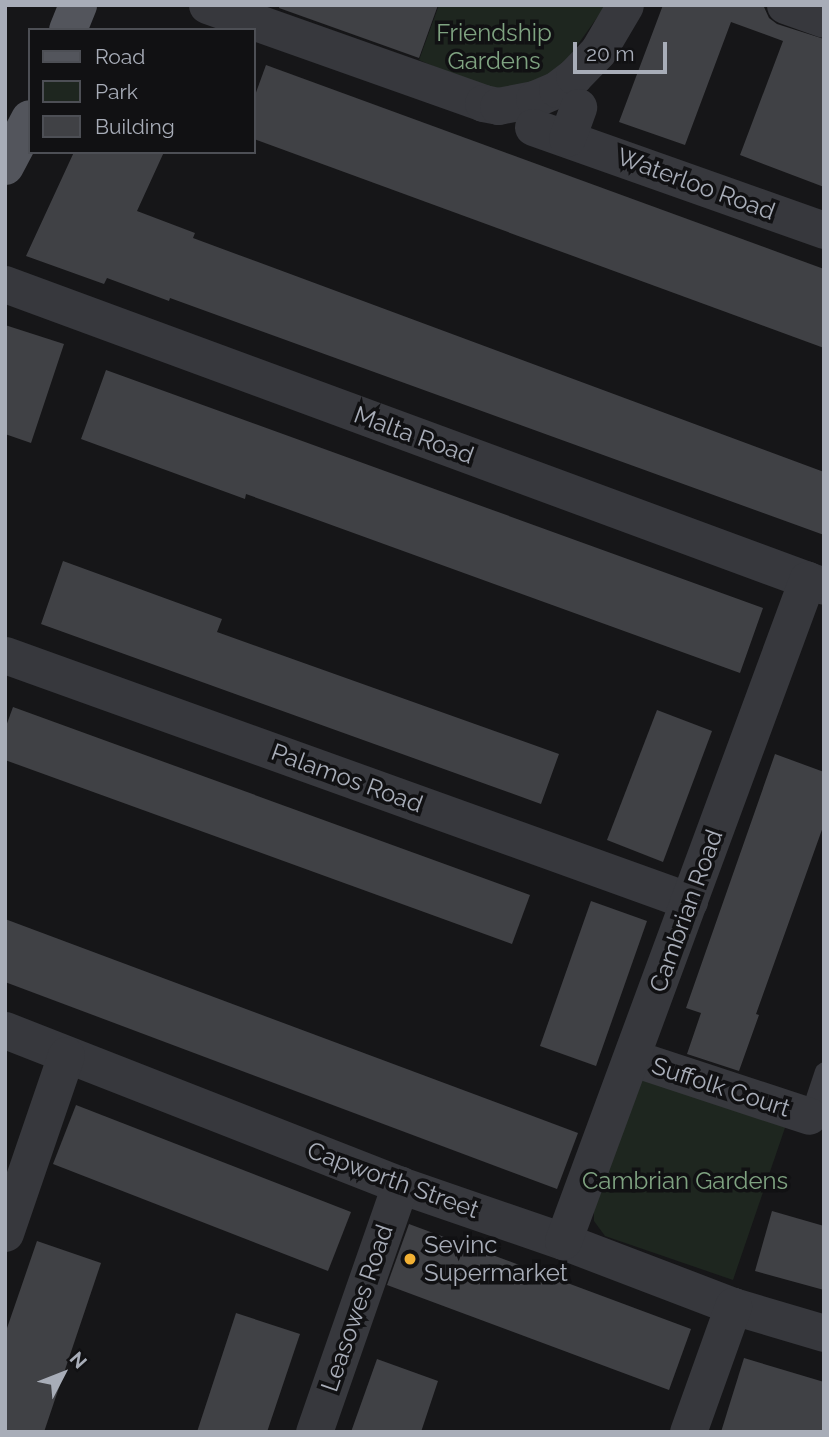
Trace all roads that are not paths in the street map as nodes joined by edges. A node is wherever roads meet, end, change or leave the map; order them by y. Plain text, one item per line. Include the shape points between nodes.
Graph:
1 (78, 5) edge
2 (207, 5) edge
3 (625, 5) edge
4 (786, 5) edge
5 (824, 19) edge
6 (69, 28) edge
7 (28, 123) edge
8 (533, 127) dead end
9 (5, 166) edge
10 (824, 230) edge
11 (5, 284) edge
12 (816, 583) edge
13 (5, 655) edge
14 (689, 901) junction
15 (5, 1030) edge
16 (65, 1055) junction
17 (633, 1058) junction
18 (824, 1071) edge
19 (809, 1116) joint
20 (400, 1185) junction
21 (5, 1233) edge
22 (563, 1241) junction
23 (733, 1306) junction
24 (824, 1333) edge
25 (314, 1432) edge
26 (688, 1432) edge

1 - 6 main road
2 - 3 street via 498,106 534,99 575,75 598,51
4 - 5 street
7 - 9 main road
8 - 10 street, Waterloo Road via 573,123
11 - 12 street, Malta Road
12 - 14 street, Cambrian Road
13 - 14 street, Palamos Road
14 - 17 street, Cambrian Road
15 - 16 street, Capworth Street
16 - 20 street, Capworth Street
16 - 21 street
17 - 19 street, Suffolk Court
17 - 22 street, Cambrian Road
18 - 19 lane
20 - 22 street, Capworth Street
20 - 25 street, Leasowes Road
22 - 23 street, Capworth Street
23 - 24 street, Capworth Street
23 - 26 street

